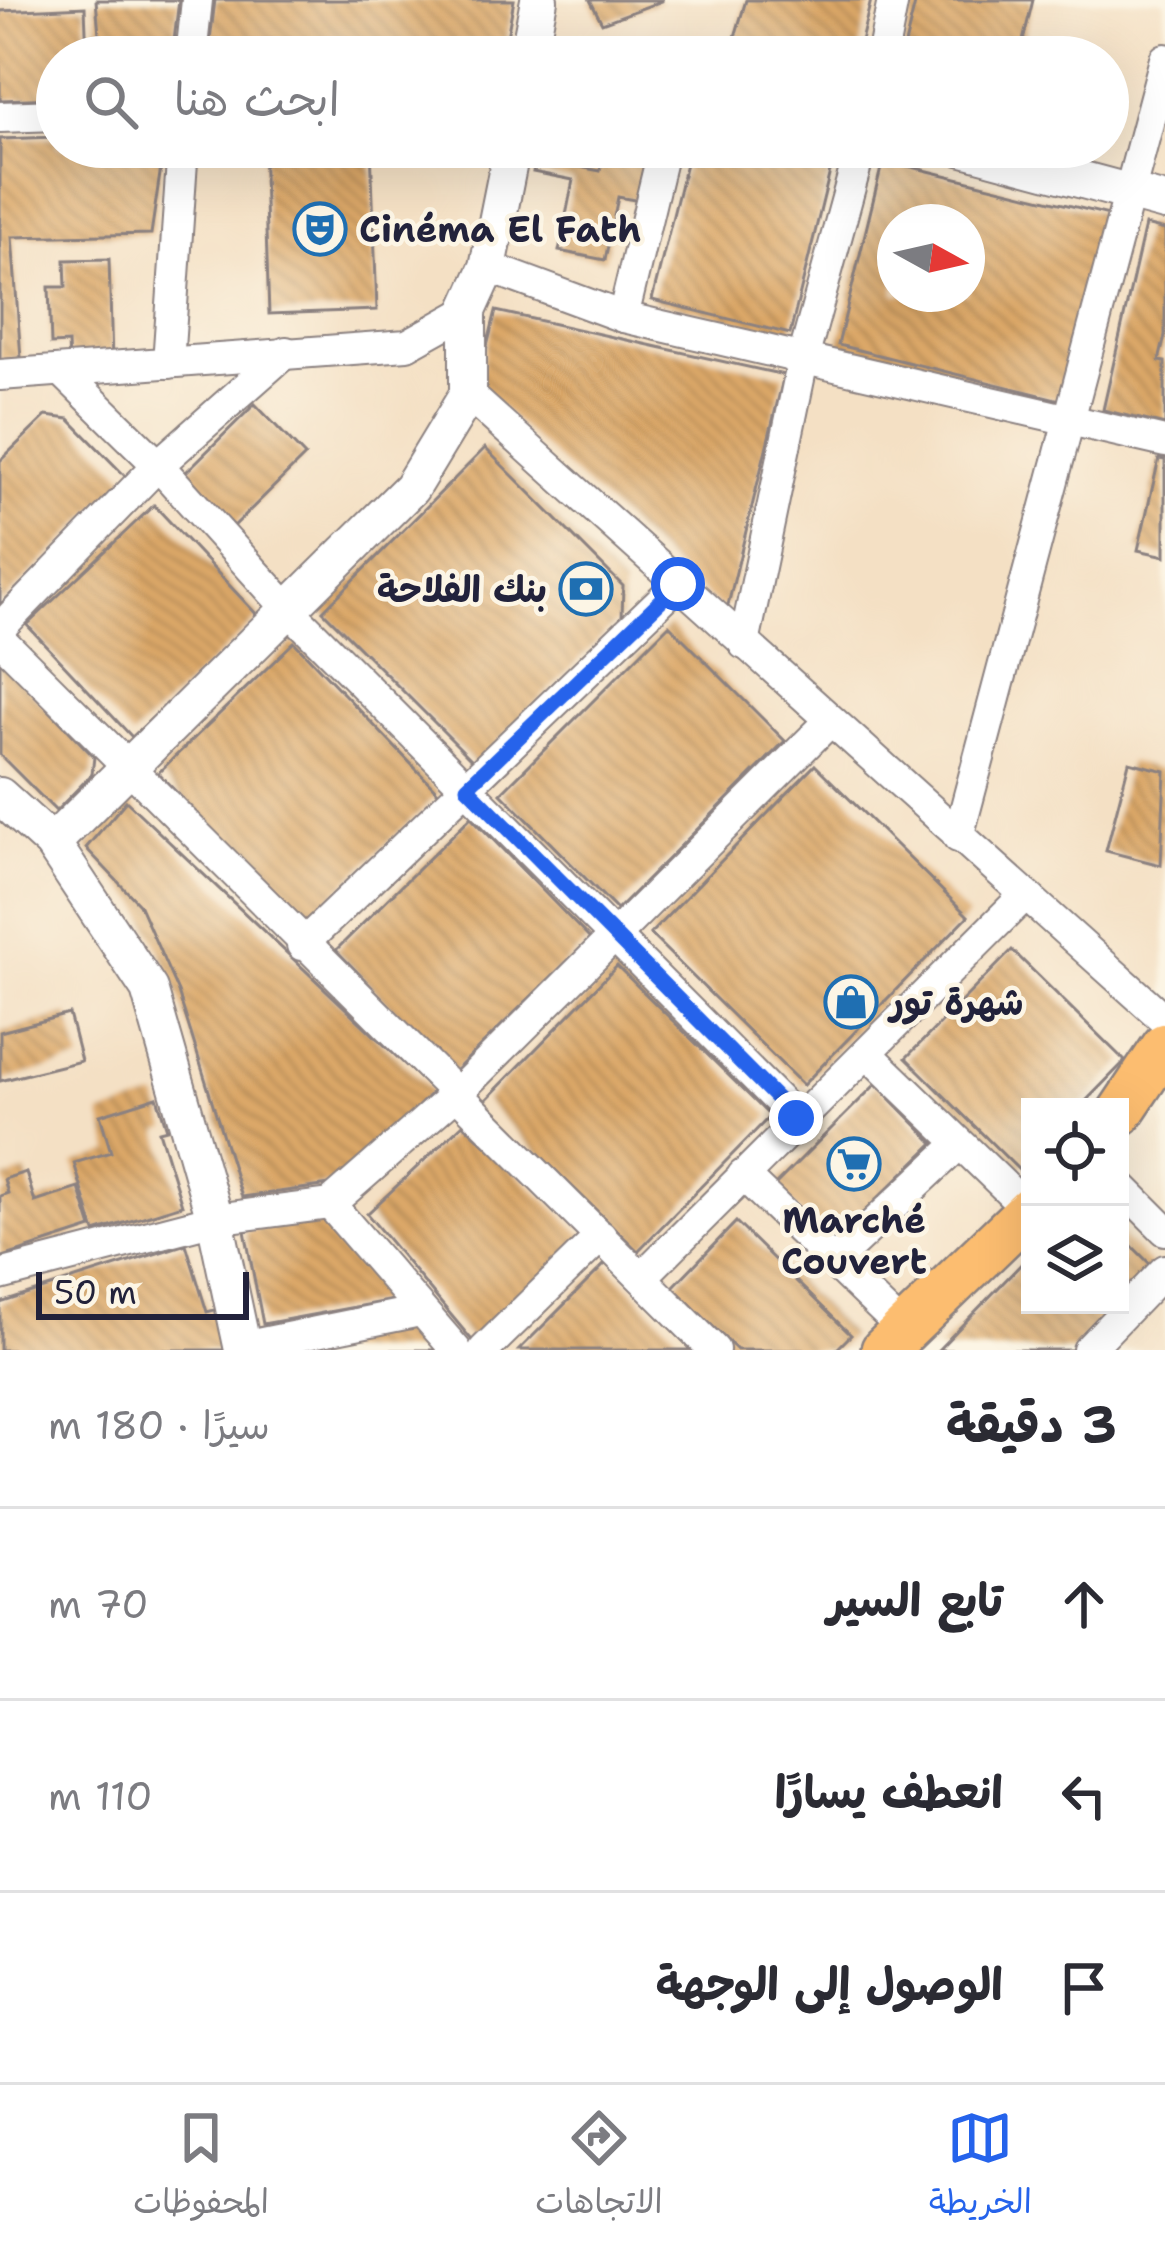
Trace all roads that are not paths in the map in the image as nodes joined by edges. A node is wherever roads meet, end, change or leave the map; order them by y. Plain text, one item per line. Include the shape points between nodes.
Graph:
1 (197, 0) edge
2 (539, 0) edge
3 (893, 0) edge
4 (193, 36) edge
5 (537, 36) edge
6 (886, 36) edge
7 (1165, 58) edge
8 (36, 116) edge
9 (0, 117) edge
10 (182, 168) edge
11 (508, 168) edge
12 (659, 168) edge
13 (855, 168) edge
14 (1036, 168) edge
15 (1148, 199) edge
16 (488, 268) junction
17 (468, 311) junction
18 (623, 317) junction
19 (286, 352) junction
20 (804, 355) junction
21 (168, 363) junction
22 (64, 373) junction
23 (0, 375) edge
24 (468, 394) junction
25 (1072, 417) junction
26 (1165, 442) edge
27 (158, 465) junction
28 (678, 584) junction
29 (289, 608) junction
30 (0, 628) edge
31 (0, 639) edge
32 (744, 644) junction
33 (830, 721) junction
34 (131, 769) junction
35 (467, 787) junction
36 (0, 796) edge
37 (958, 837) junction
38 (52, 843) junction
39 (1024, 896) junction
40 (613, 936) junction
41 (302, 945) junction
42 (1165, 1020) edge
43 (1165, 1046) edge
44 (867, 1053) junction
45 (458, 1092) junction
46 (1129, 1100) edge
47 (796, 1118) junction
48 (957, 1146) junction
49 (743, 1175) junction
50 (1129, 1194) edge
51 (329, 1204) junction
52 (1024, 1206) edge
53 (1021, 1218) edge
54 (214, 1219) junction
55 (1165, 1230) edge
56 (601, 1236) junction
57 (833, 1262) junction
58 (1165, 1270) edge
59 (0, 1275) edge
60 (643, 1276) junction
61 (420, 1311) junction
62 (894, 1340) edge
63 (243, 1348) edge
64 (456, 1350) edge
65 (484, 1350) edge
66 (714, 1350) edge
67 (1088, 1350) edge

1 - 4 street
2 - 5 street
3 - 6 street
7 - 15 street
8 - 9 street
10 - 21 street
11 - 16 street
12 - 18 street
13 - 20 street
14 - 15 street
15 - 25 street
16 - 17 street
16 - 18 street
17 - 19 street via 407,344
17 - 24 street
18 - 20 street
19 - 21 street
19 - 27 street
20 - 25 street
20 - 32 street
21 - 22 street
22 - 23 street
22 - 27 street
24 - 28 street
24 - 29 street via 411,488
25 - 26 street
25 - 37 street
27 - 29 street
27 - 30 street
28 - 32 street
28 - 35 street
29 - 34 street
29 - 35 street
31 - 34 street
32 - 33 street
33 - 37 street
33 - 40 street
34 - 38 street
34 - 41 street
35 - 40 street
35 - 41 street
36 - 38 street
37 - 39 street
38 - 54 street via 149,989
39 - 42 street
39 - 44 street
40 - 45 street
40 - 47 street
41 - 45 street
43 - 46 main road
44 - 47 street
44 - 48 street
45 - 51 street
45 - 56 street
47 - 49 street
48 - 52 street
48 - 57 street
49 - 57 street
49 - 60 street
50 - 55 street
51 - 54 street
51 - 61 street
53 - 62 main road
54 - 59 street
54 - 63 street
56 - 60 street
56 - 65 street
57 - 62 street
58 - 67 street
60 - 66 street
61 - 63 street
61 - 64 street

